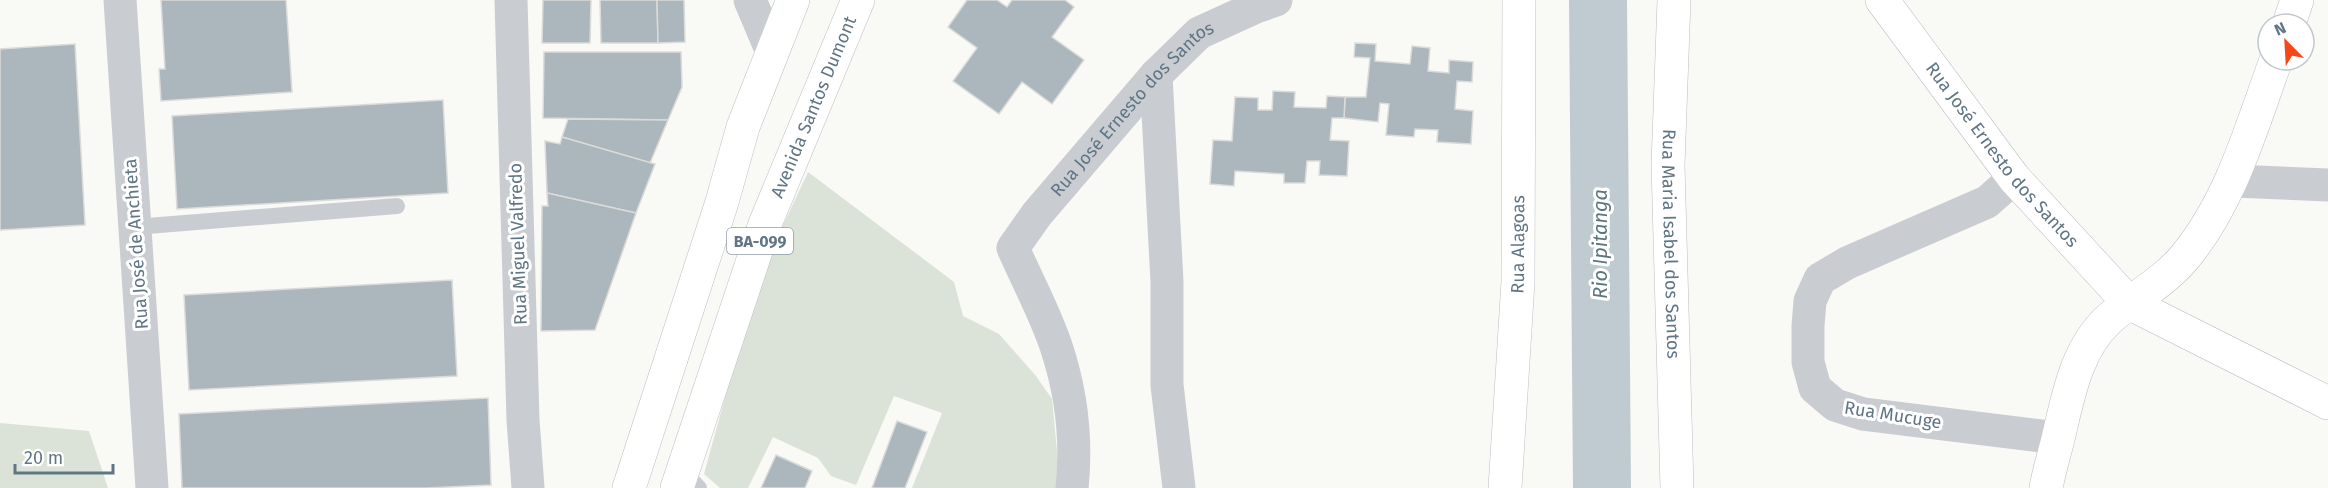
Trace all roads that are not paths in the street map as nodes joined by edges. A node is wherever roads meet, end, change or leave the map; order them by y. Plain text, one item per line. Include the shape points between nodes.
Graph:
1 (120, 0) edge
2 (511, 0) edge
3 (750, 0) edge
4 (794, 0) edge
5 (858, 0) edge
6 (1276, 0) edge
7 (1519, 0) edge
8 (1674, 0) edge
9 (1882, 0) edge
10 (772, 52) junction
11 (2272, 72) edge
12 (1156, 75) junction
13 (2014, 178) junction
14 (2233, 181) junction
15 (2328, 185) edge
16 (397, 206) dead end
17 (135, 227) junction
18 (2129, 303) junction
19 (2328, 402) edge
20 (2058, 438) junction
21 (686, 482) edge
22 (152, 488) edge
23 (528, 488) edge
24 (629, 488) edge
25 (1072, 488) edge
26 (1179, 488) edge
27 (1505, 488) edge
28 (1677, 488) edge
29 (2046, 488) edge

1 - 17 street, Rua José de Anchieta
2 - 23 street, Rua Miguel Valfredo
3 - 10 street
4 - 10 main road, BA-099
5 - 21 main road, Avenida Santos Dumont / BA-099 via 765,224
6 - 12 street, Rua José Ernesto dos Santos via 1200,33
7 - 27 main road, Rua Alagoas via 1518,282
8 - 28 main road, Rua Maria Isabel dos Santos via 1668,165
9 - 13 main road, Rua José Ernesto dos Santos
10 - 24 main road, BA-099 via 743,127
11 - 14 main road
12 - 25 street, Rua José Ernesto dos Santos via 1037,214 1013,248 1056,344 1067,386 1075,462
12 - 26 street via 1167,282 1167,385
13 - 18 main road, Rua José Ernesto dos Santos
13 - 20 street, Rua Mucuge via 1987,202 1847,263 1820,279 1810,301 1808,362 1815,388 1835,405 1863,414
14 - 15 street
14 - 18 main road via 2183,259
16 - 17 lane
17 - 22 street, Rua José de Anchieta
18 - 19 main road
18 - 20 main road via 2091,341 2067,395
20 - 29 main road

